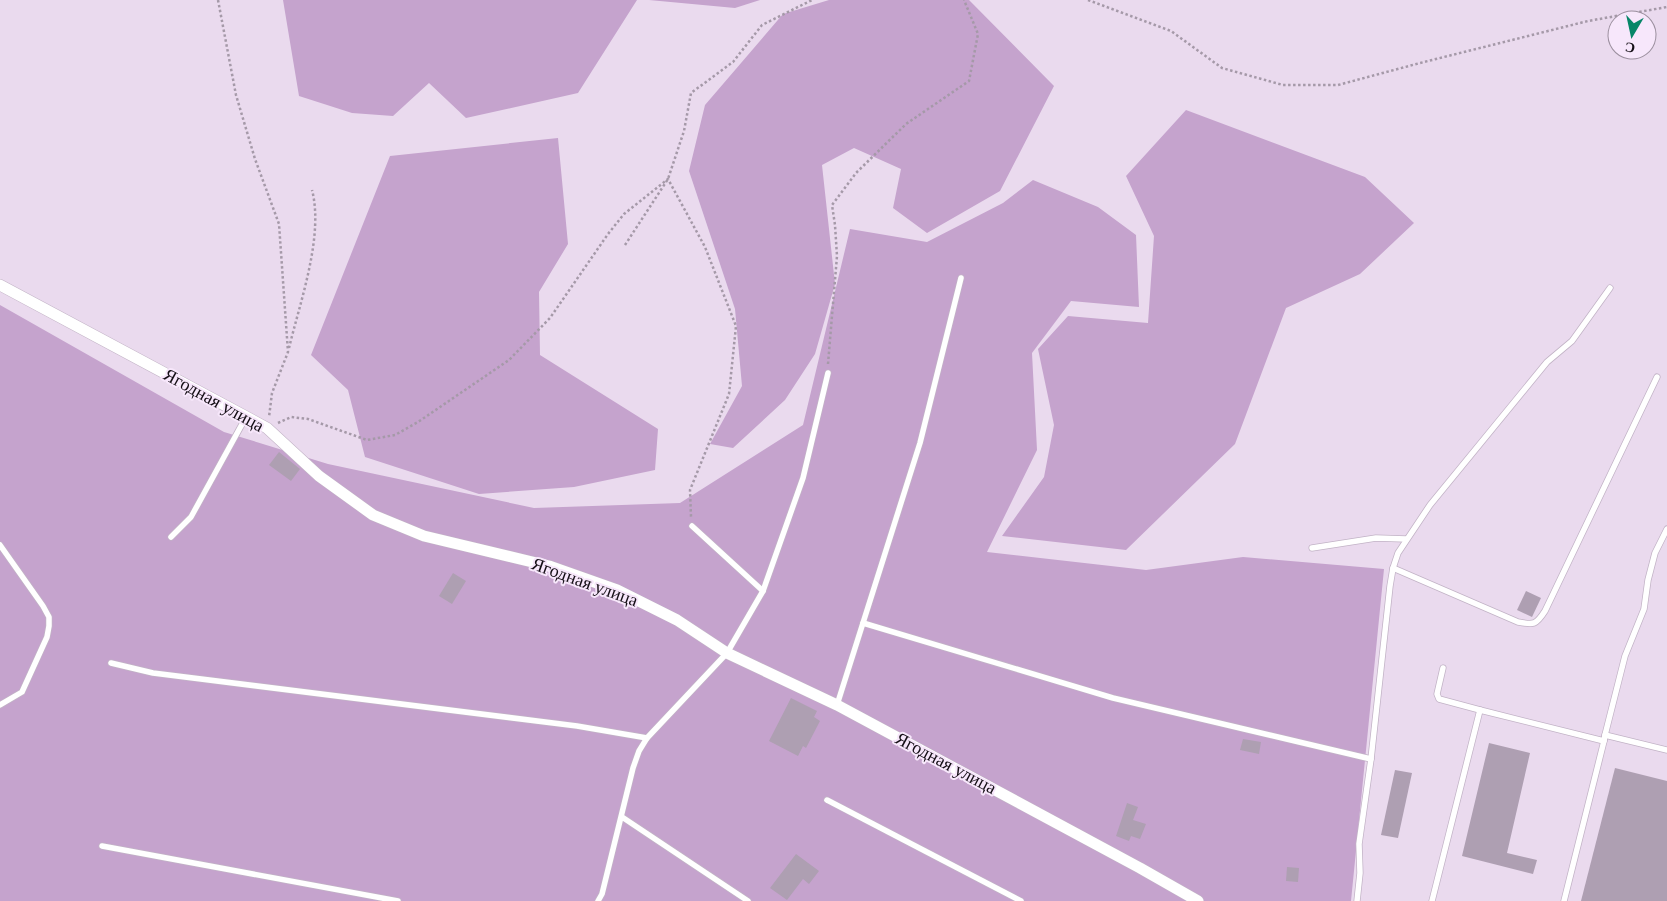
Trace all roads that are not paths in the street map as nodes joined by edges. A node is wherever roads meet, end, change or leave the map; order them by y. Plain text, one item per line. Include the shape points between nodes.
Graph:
1 (961, 278) dead end
2 (0, 285) edge
3 (1610, 288) dead end
4 (828, 373) road end
5 (1657, 377) dead end
6 (246, 417) junction
7 (692, 526) road end
8 (1667, 529) edge
9 (172, 537) dead end
10 (1406, 539) junction
11 (0, 545) edge
12 (1312, 548) dead end
13 (1393, 568) junction
14 (764, 591) junction
15 (863, 622) junction
16 (727, 653) junction
17 (111, 664) dead end
18 (1443, 668) dead end
19 (837, 705) junction
20 (0, 706) edge
21 (1480, 710) junction
22 (647, 738) junction
23 (1604, 738) junction
24 (1667, 750) edge
25 (1371, 759) junction
26 (827, 800) dead end
27 (622, 817) junction
28 (102, 846) dead end
29 (398, 901) edge
30 (598, 901) edge
31 (748, 901) edge
32 (1021, 901) edge
33 (1198, 901) edge
34 (1357, 901) edge
35 (1432, 901) edge
36 (1564, 901) edge

1 - 15 lane via 920,444
2 - 6 street, Ягодная улица
3 - 10 lane via 1572,341 1547,362
4 - 14 lane via 803,478
5 - 13 lane via 1539,621 1531,624 1518,622
6 - 9 lane via 191,517
6 - 16 street, Ягодная улица via 267,428 319,476 373,515 424,536 549,566 617,590 677,620
7 - 14 lane
8 - 23 lane via 1655,553 1644,609 1624,656
10 - 12 lane via 1376,538
10 - 13 lane
11 - 20 lane via 43,606 49,617 49,626 22,692
13 - 25 lane
14 - 16 lane
15 - 19 lane
15 - 25 lane via 1113,698
16 - 19 street, Ягодная улица
16 - 22 lane
17 - 22 lane via 152,673 577,726
18 - 21 lane via 1437,694 1439,699
19 - 33 street, Ягодная улица
21 - 23 lane
21 - 35 lane
22 - 27 lane via 633,768
23 - 24 lane
23 - 36 lane
25 - 34 lane via 1359,844
26 - 32 lane
27 - 30 lane
27 - 31 lane
28 - 29 lane

